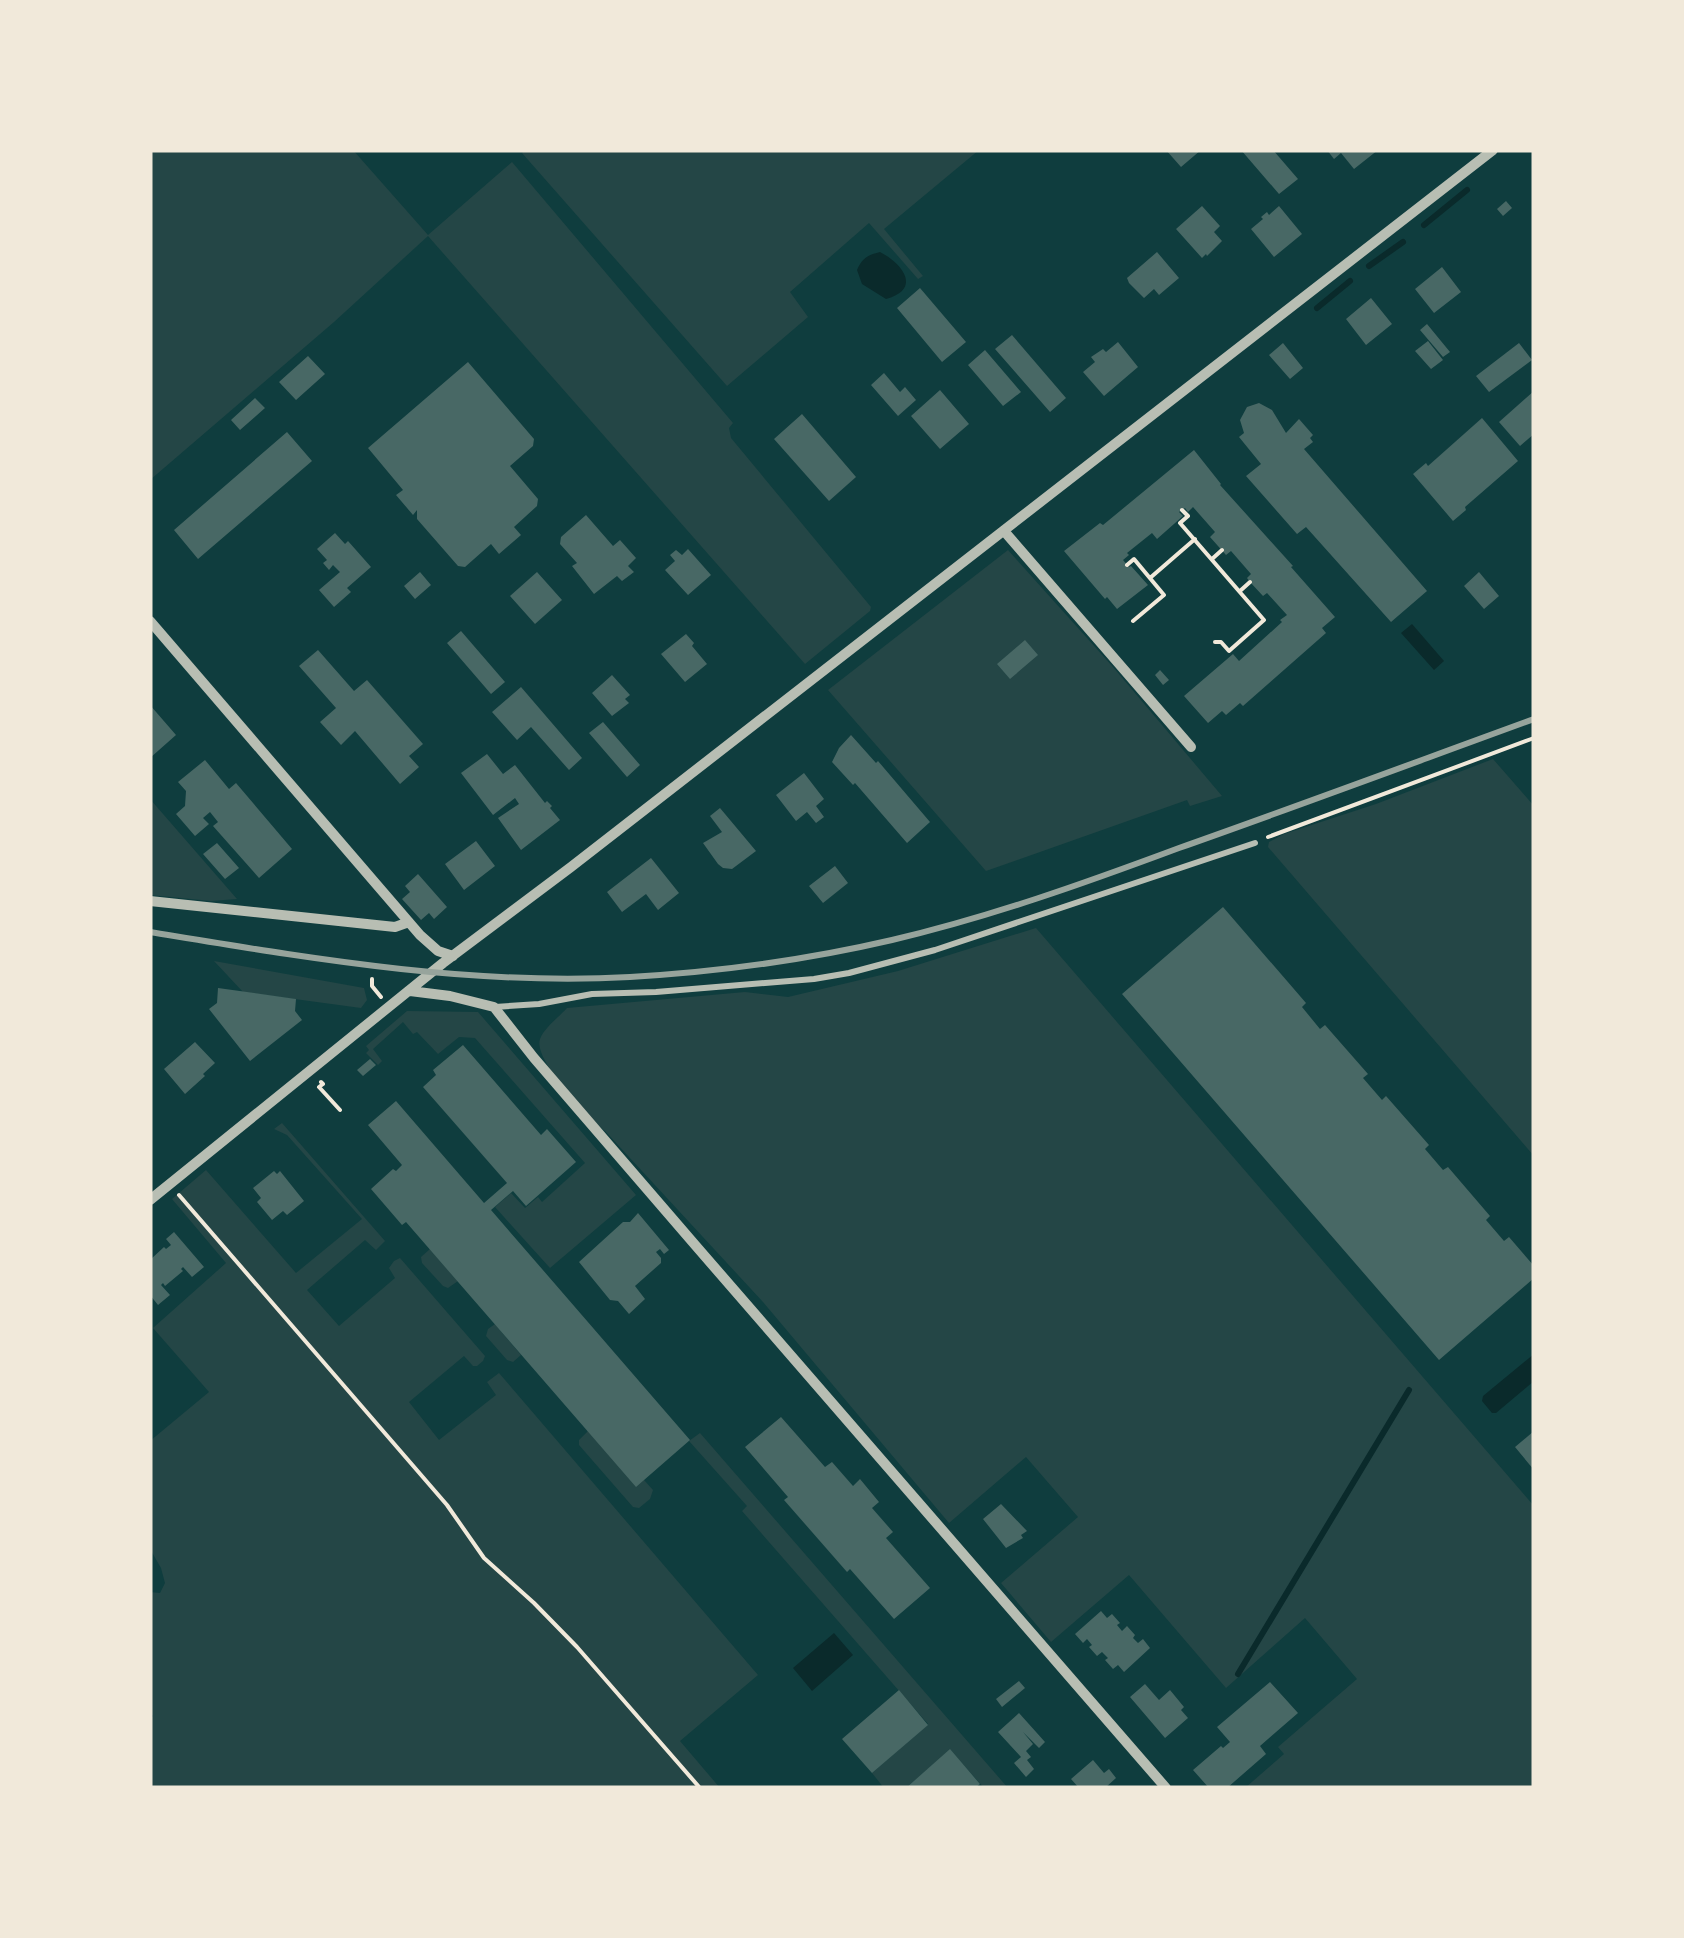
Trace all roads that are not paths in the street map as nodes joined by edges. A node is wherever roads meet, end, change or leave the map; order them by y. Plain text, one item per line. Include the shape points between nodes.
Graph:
1 (1492, 150) edge
2 (1004, 531) junction
3 (150, 621) edge
4 (1191, 747) dead end
5 (1255, 843) road end
6 (150, 901) edge
7 (409, 922) junction
8 (453, 956) junction
9 (410, 991) junction
10 (494, 1007) junction
11 (150, 1200) edge
12 (1166, 1788) edge

1 - 2 street
2 - 4 street
2 - 8 street
3 - 7 street
5 - 10 lane via 849,973
6 - 7 street via 395,927
7 - 8 street via 438,951
8 - 9 street
9 - 10 street
9 - 11 street
10 - 12 street

